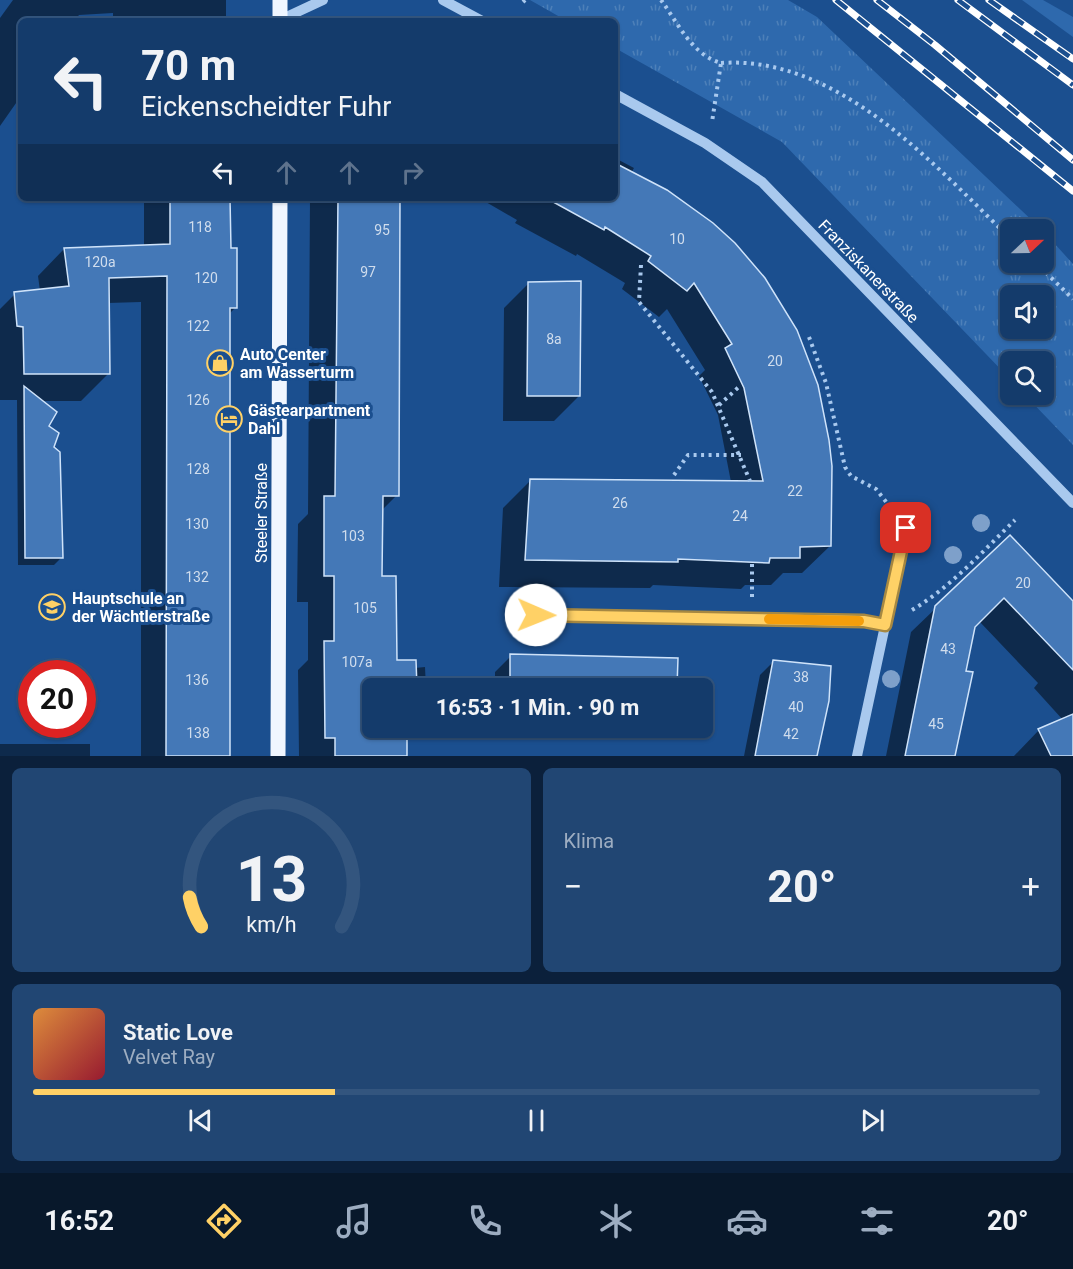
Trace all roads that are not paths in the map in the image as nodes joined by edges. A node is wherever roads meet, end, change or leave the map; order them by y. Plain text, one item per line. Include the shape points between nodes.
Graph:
1 (280, 0) edge
2 (323, 0) edge
3 (443, 0) edge
4 (280, 18) edge
5 (284, 18) edge
6 (476, 18) edge
7 (618, 96) edge
8 (280, 201) edge
9 (1073, 503) edge
10 (906, 528) road end
11 (512, 615) dead end
12 (885, 625) junction
13 (278, 756) edge
14 (857, 756) edge

1 - 4 main road
2 - 5 street
3 - 6 street
7 - 9 street, Franziskanerstraße via 705,143 762,182
8 - 13 main road, Steeler Straße
10 - 12 street
11 - 12 street via 864,621
12 - 14 street

